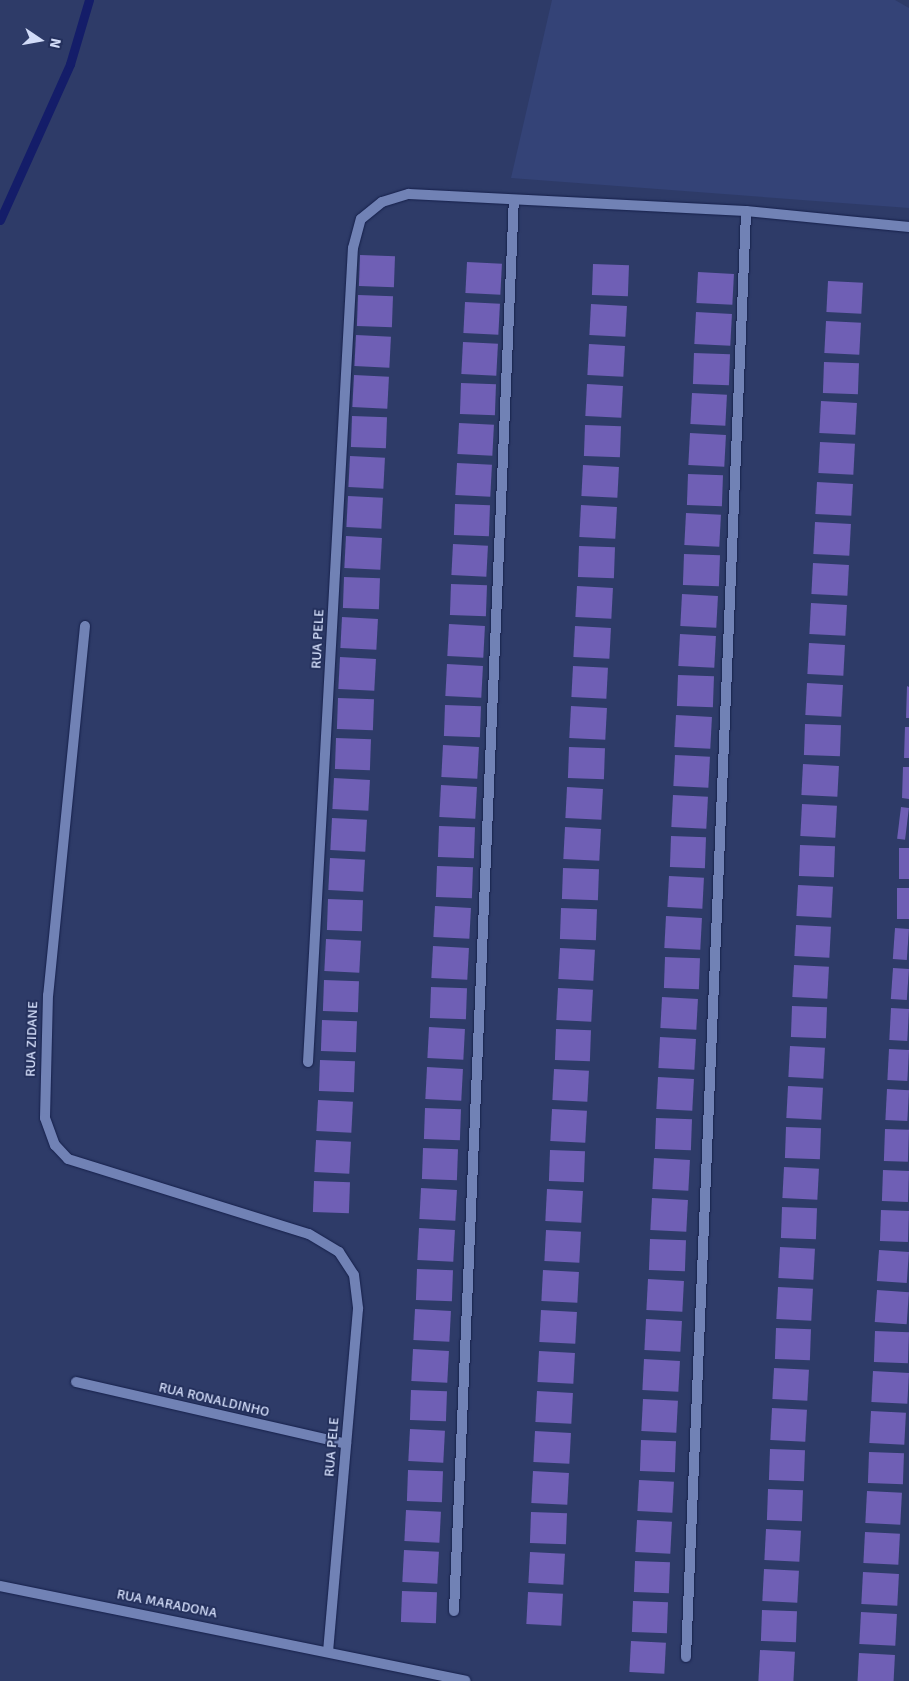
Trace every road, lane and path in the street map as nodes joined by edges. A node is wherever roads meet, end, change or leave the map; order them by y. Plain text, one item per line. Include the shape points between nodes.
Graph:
1 (514, 200) junction
2 (746, 211) junction
3 (909, 228) edge
4 (86, 626) dead end
5 (308, 1062) dead end
6 (339, 1252) joint
7 (76, 1382) dead end
8 (346, 1444) junction
9 (0, 1586) edge
10 (454, 1611) dead end
11 (328, 1650) junction
12 (686, 1657) dead end
13 (465, 1681) edge

1 - 2 street
1 - 5 street, RUA PELE via 409,194 382,202 361,219 353,248
1 - 10 street
2 - 3 street
2 - 12 street
4 - 6 street, RUA ZIDANE via 44,1052 45,1118 55,1145 68,1159 90,1169 309,1234
6 - 8 street, RUA PELE via 354,1275 358,1308
7 - 8 street, RUA RONALDINHO
8 - 11 street, RUA PELE
9 - 11 street, RUA MARADONA
11 - 13 street, RUA MARADONA

